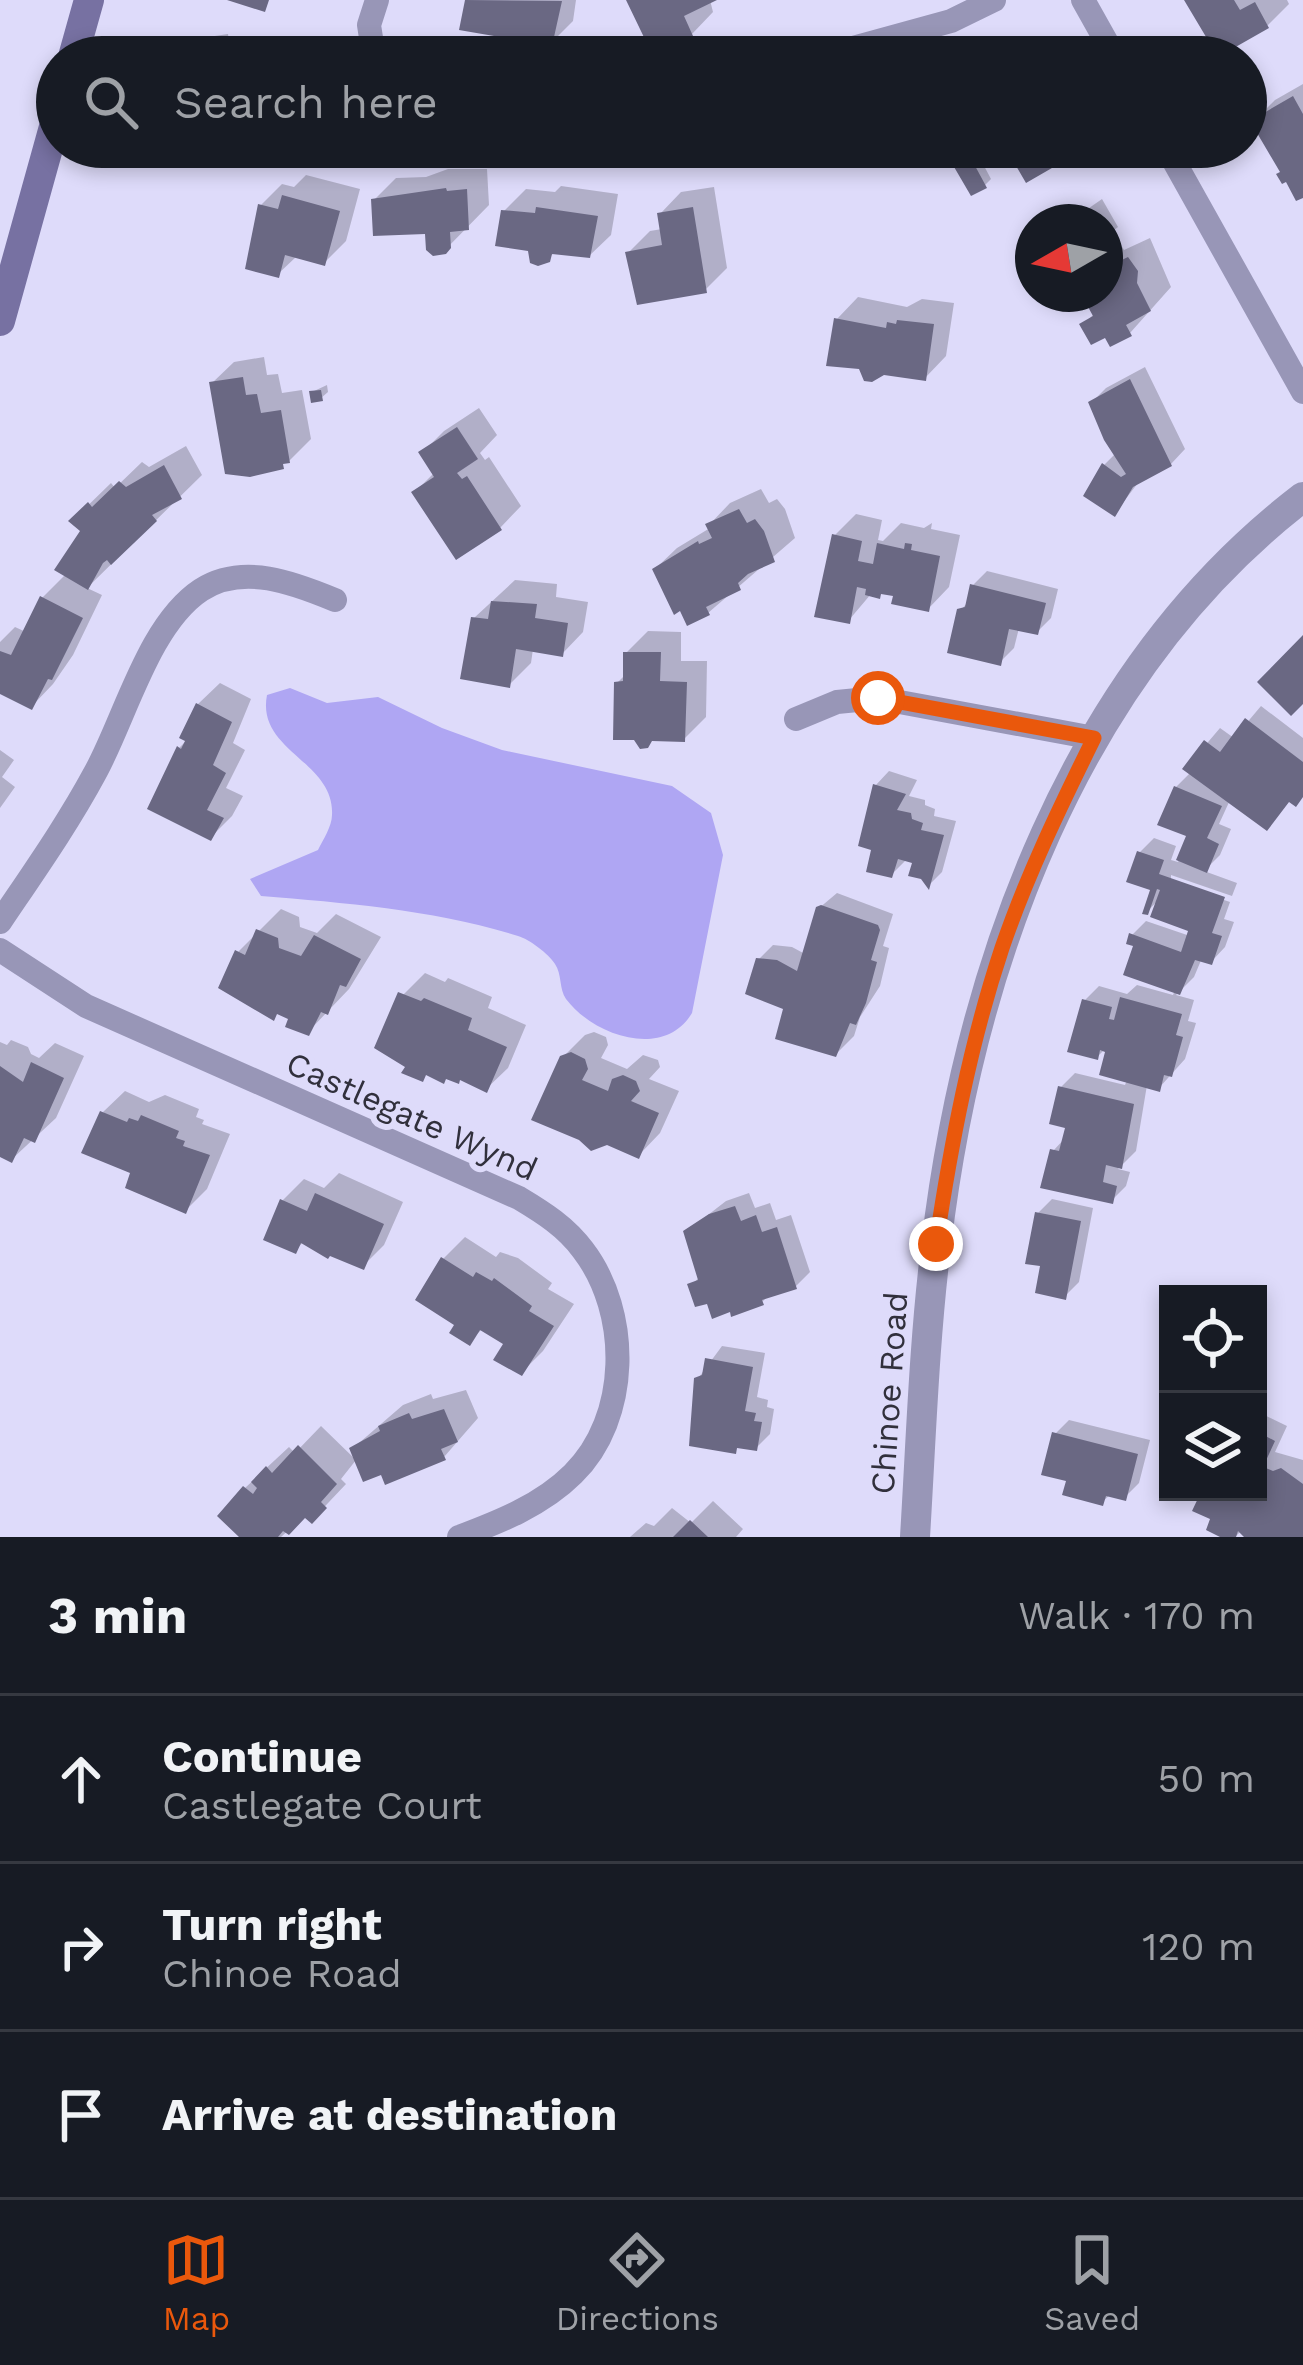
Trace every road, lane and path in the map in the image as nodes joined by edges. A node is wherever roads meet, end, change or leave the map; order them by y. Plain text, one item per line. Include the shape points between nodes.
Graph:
1 (89, 0) edge
2 (376, 0) edge
3 (994, 0) edge
4 (1083, 0) edge
5 (80, 36) edge
6 (371, 36) edge
7 (896, 36) edge
8 (1103, 36) edge
9 (43, 168) edge
10 (1178, 168) edge
11 (0, 321) edge
12 (1303, 392) edge
13 (1303, 497) edge
14 (334, 600) dead end
15 (796, 719) dead end
16 (1094, 738) junction
17 (0, 922) edge
18 (0, 950) edge
19 (459, 1537) edge
20 (915, 1537) edge

1 - 5 main road
2 - 6 street
3 - 7 street
4 - 8 street
9 - 11 main road
10 - 12 street
13 - 16 street, Chinoe Road via 1210,578 1154,643
14 - 17 street via 266,577 229,579 182,607 72,815
15 - 16 street via 837,702 878,698
16 - 20 street, Chinoe Road via 1035,863 969,1066 936,1244
18 - 19 street, Castlegate Wynd via 86,1006 519,1198 587,1254 614,1317 608,1418 594,1448 553,1492

